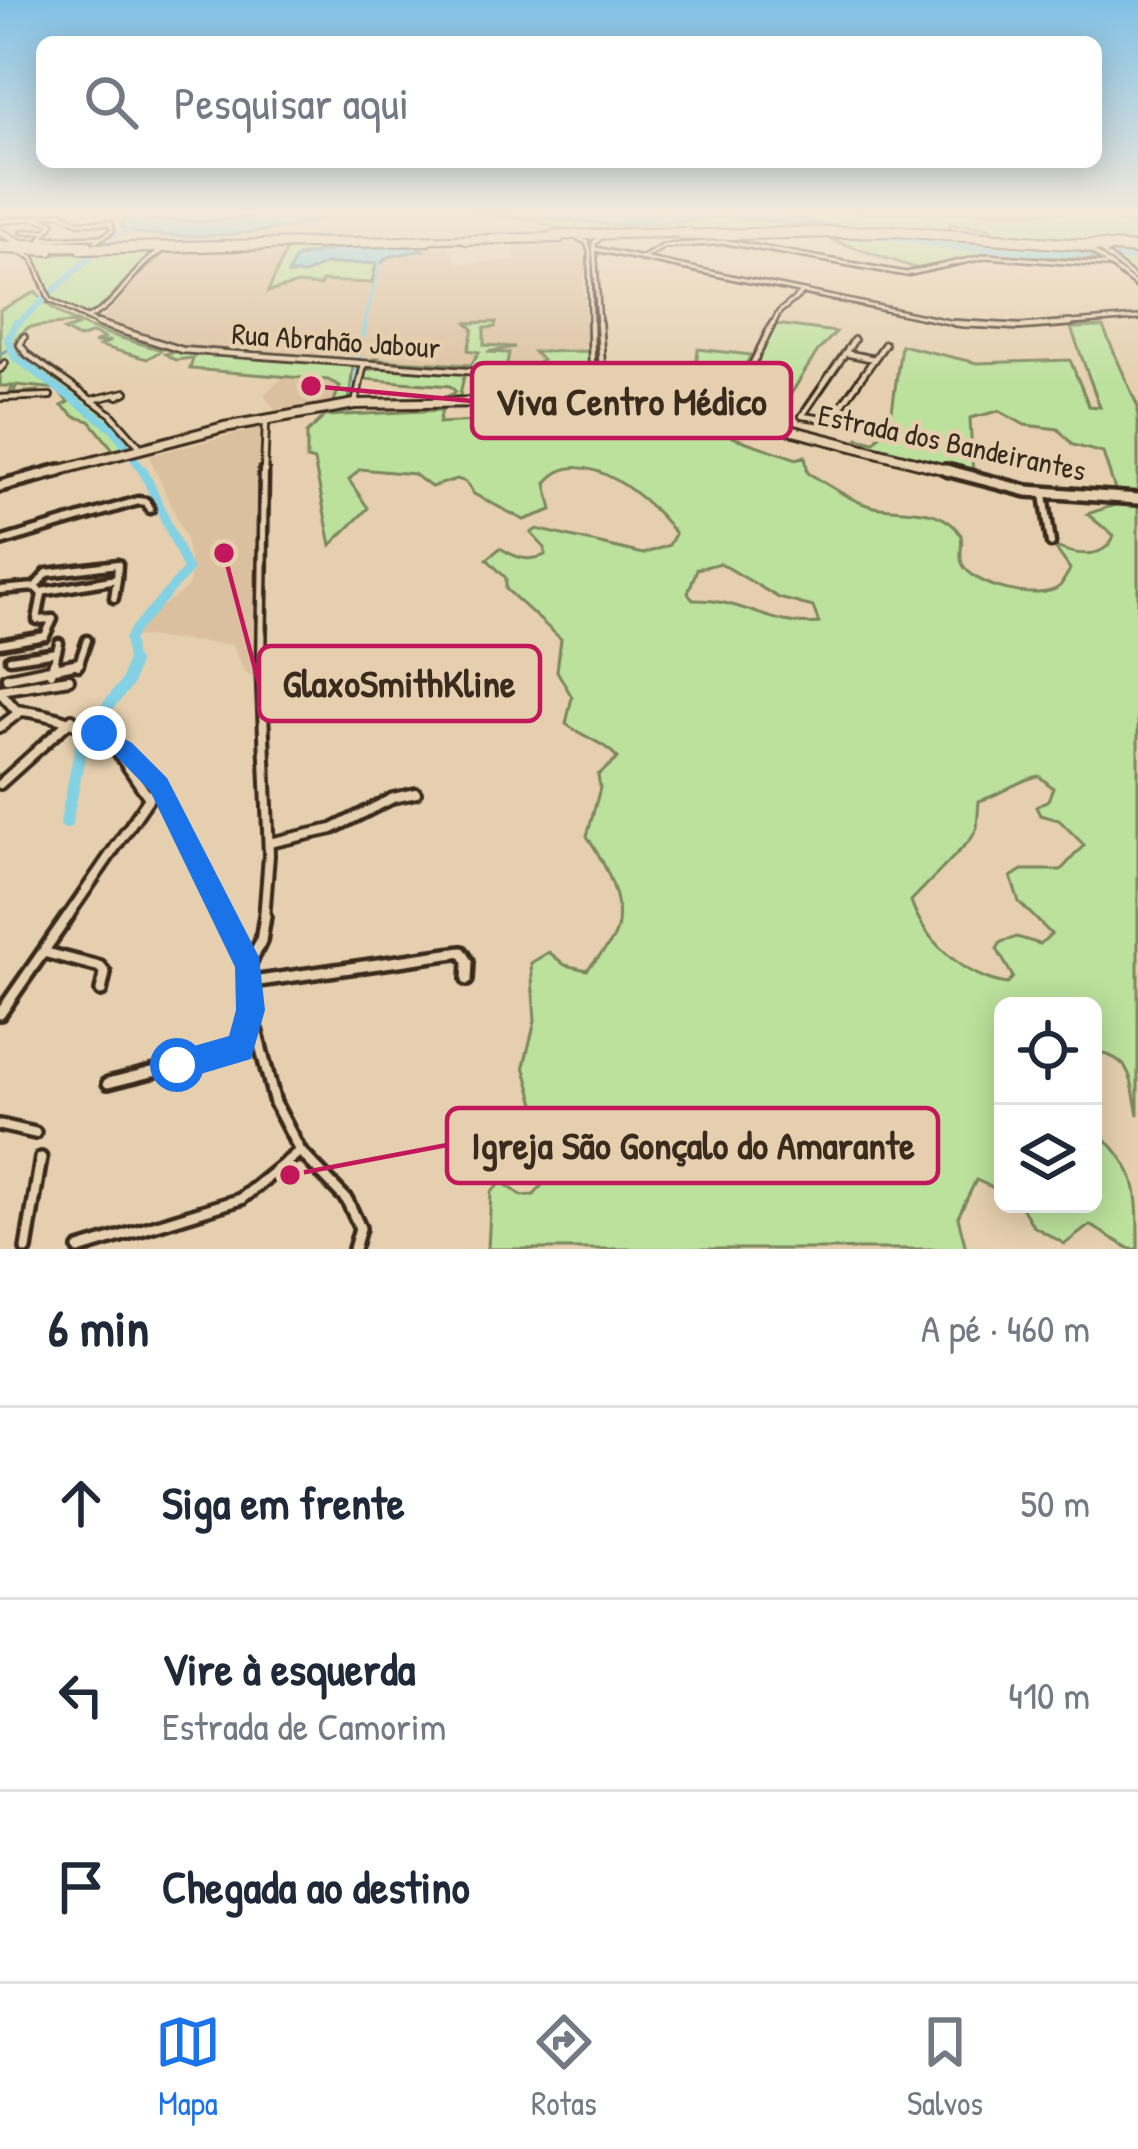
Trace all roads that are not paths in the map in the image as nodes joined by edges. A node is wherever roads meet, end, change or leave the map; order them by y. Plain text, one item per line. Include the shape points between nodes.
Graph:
1 (37, 270) edge
2 (138, 270) edge
3 (582, 270) edge
4 (596, 270) edge
5 (686, 270) edge
6 (885, 270) edge
7 (923, 270) edge
8 (801, 294) junction
9 (100, 315) junction
10 (85, 318) junction
11 (1138, 320) edge
12 (104, 327) junction
13 (24, 337) dead end
14 (854, 340) dead end
15 (885, 344) dead end
16 (845, 353) junction
17 (874, 359) junction
18 (363, 364) junction
19 (589, 378) junction
20 (601, 378) junction
21 (50, 396) dead end
22 (118, 396) dead end
23 (0, 398) edge
24 (91, 400) junction
25 (595, 400) junction
26 (355, 405) junction
27 (482, 405) junction
28 (688, 405) junction
29 (342, 408) junction
30 (730, 409) dead end
31 (818, 420) junction
32 (266, 423) junction
33 (806, 436) junction
34 (199, 437) junction
35 (136, 451) junction
36 (0, 488) edge
37 (1044, 494) junction
38 (1138, 499) edge
39 (150, 509) dead end
40 (0, 542) edge
41 (1051, 543) dead end
42 (117, 579) junction
43 (38, 589) junction
44 (0, 590) edge
45 (114, 598) dead end
46 (87, 640) dead end
47 (0, 644) edge
48 (10, 659) dead end
49 (51, 672) junction
50 (7, 678) dead end
51 (69, 680) dead end
52 (48, 682) junction
53 (0, 691) edge
54 (21, 711) junction
55 (71, 719) junction
56 (0, 727) edge
57 (124, 749) junction
58 (0, 784) edge
59 (158, 785) junction
60 (416, 793) dead end
61 (149, 798) junction
62 (269, 843) junction
63 (263, 936) junction
64 (44, 952) junction
65 (245, 955) junction
66 (249, 966) junction
67 (467, 980) dead end
68 (251, 982) junction
69 (101, 991) dead end
70 (251, 1010) junction
71 (0, 1014) edge
72 (108, 1083) dead end
73 (0, 1125) edge
74 (35, 1132) dead end
75 (300, 1151) junction
76 (41, 1158) dead end
77 (26, 1249) edge
78 (79, 1249) edge
79 (354, 1249) edge

1 - 10 street, Rua Abrahão Jabour via 46,296
2 - 9 street
3 - 19 street
4 - 20 street
5 - 8 street
6 - 7 street
8 - 11 street via 1010,329
8 - 30 street via 779,312
9 - 10 street
9 - 12 street
10 - 12 street, Rua Abrahão Jabour
12 - 18 street, Rua Abrahão Jabour via 171,348
13 - 24 street via 20,345
14 - 16 street
15 - 17 street
16 - 17 street
16 - 31 street via 801,414
17 - 31 street via 831,420
18 - 19 street, Rua Abrahão Jabour
18 - 26 street
19 - 20 street
19 - 25 street
20 - 25 street
21 - 23 street
22 - 24 street via 126,392
24 - 35 street
25 - 27 main road, Estrada dos Bandeirantes
25 - 27 main road, Estrada dos Bandeirantes
25 - 28 main road, Estrada dos Bandeirantes
25 - 28 main road, Estrada dos Bandeirantes
26 - 27 main road, Estrada dos Bandeirantes
26 - 29 main road, Estrada dos Bandeirantes
28 - 33 main road, Estrada dos Bandeirantes
29 - 32 main road, Estrada dos Bandeirantes
29 - 34 main road, Estrada dos Bandeirantes
31 - 33 street
32 - 34 main road, Estrada dos Bandeirantes
32 - 62 street via 259,633
33 - 37 main road, Estrada dos Bandeirantes
34 - 35 main road
35 - 36 main road
37 - 38 main road, Estrada dos Bandeirantes
37 - 41 street
39 - 40 street via 138,501
42 - 43 street
42 - 43 street via 118,564 111,563 47,573
42 - 45 street
43 - 44 street
43 - 47 street via 37,620 53,619 48,634
46 - 49 street via 81,665
48 - 49 street via 58,648
49 - 50 street
49 - 52 street
51 - 52 street
52 - 53 street
53 - 54 street
54 - 55 street
54 - 56 street
55 - 57 street
55 - 58 street
57 - 59 street
57 - 61 street via 128,774
59 - 61 street
59 - 65 street
60 - 62 street via 332,829
61 - 64 street
62 - 63 street
63 - 65 street
63 - 66 street
64 - 69 street via 100,967
64 - 71 street
65 - 66 street
66 - 68 street
67 - 68 street via 462,952
68 - 70 street
70 - 72 street via 239,1050
70 - 75 street via 275,1103
73 - 74 street
75 - 78 street via 241,1198
75 - 79 street via 347,1200 360,1228
76 - 77 street

